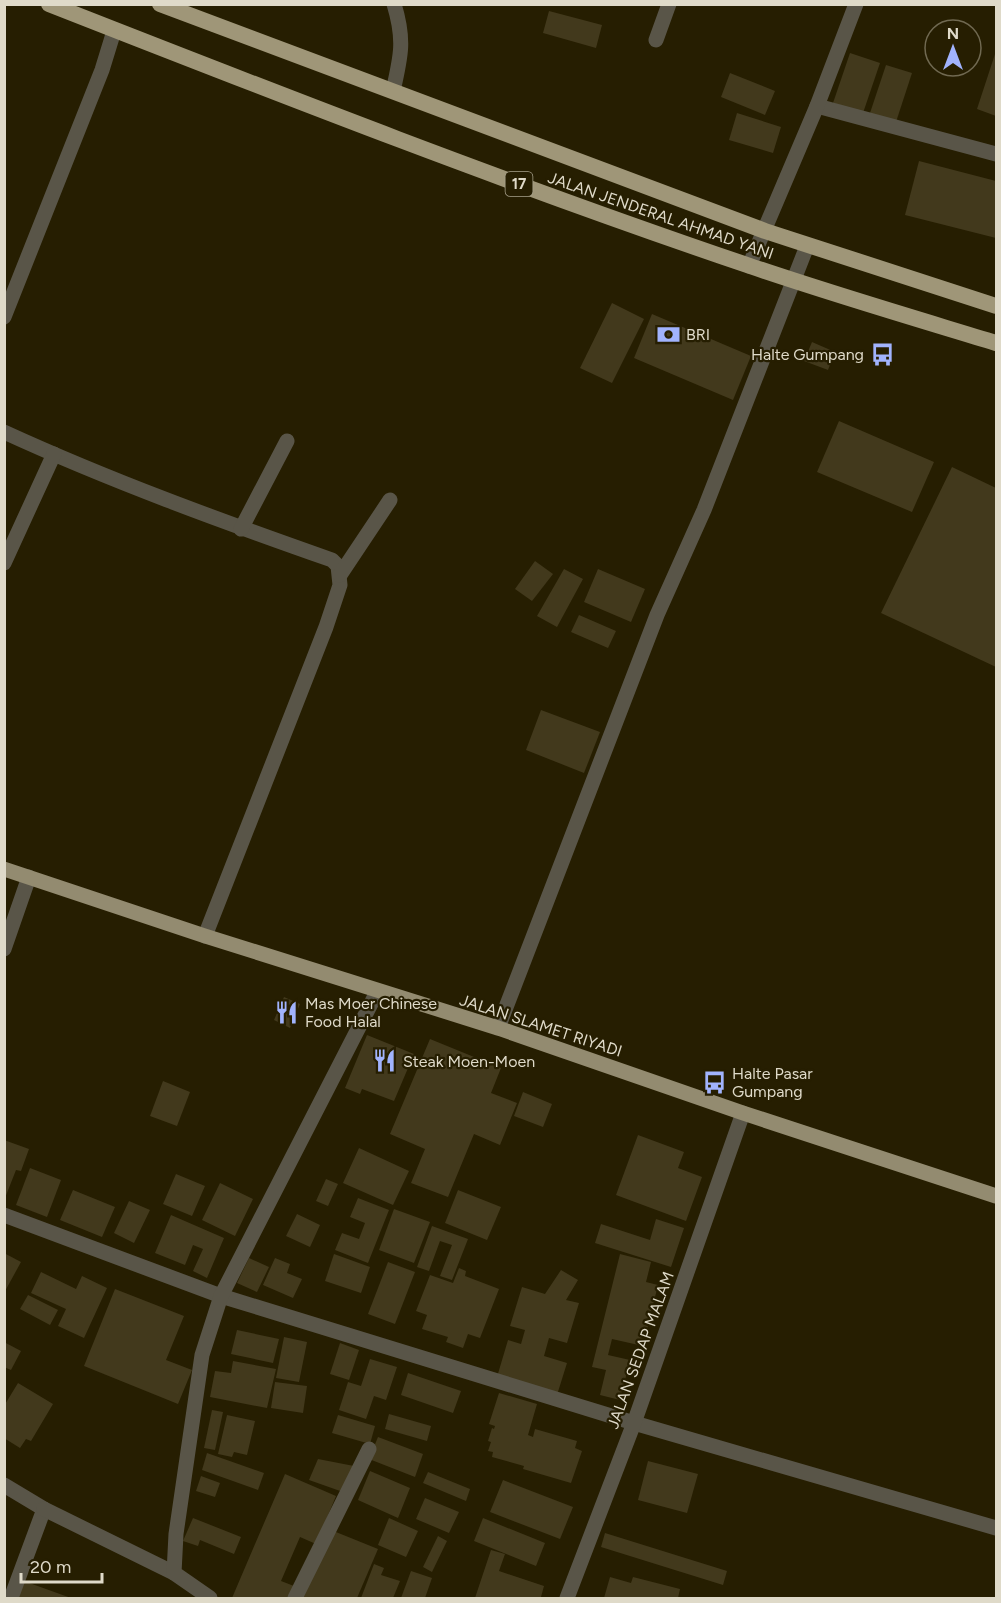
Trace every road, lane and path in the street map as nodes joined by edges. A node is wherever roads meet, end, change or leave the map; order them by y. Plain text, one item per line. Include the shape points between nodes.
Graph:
1 (49, 4) edge
2 (160, 4) edge
3 (394, 4) edge
4 (669, 4) edge
5 (855, 4) edge
6 (114, 31) junction
7 (657, 40) dead end
8 (393, 91) junction
9 (817, 106) junction
10 (996, 154) edge
11 (765, 231) junction
12 (807, 246) junction
13 (749, 266) junction
14 (793, 280) junction
15 (996, 306) edge
16 (4, 317) edge
17 (996, 343) edge
18 (4, 432) edge
19 (287, 441) dead end
20 (54, 454) junction
21 (390, 500) dead end
22 (241, 528) junction
23 (4, 563) edge
24 (340, 575) junction
25 (4, 869) edge
26 (28, 877) junction
27 (205, 936) junction
28 (4, 949) edge
29 (377, 992) junction
30 (498, 1028) junction
31 (742, 1113) junction
32 (996, 1196) edge
33 (4, 1215) edge
34 (221, 1296) junction
35 (634, 1423) junction
36 (369, 1449) dead end
37 (4, 1485) edge
38 (44, 1509) junction
39 (996, 1528) edge
40 (174, 1573) junction
41 (11, 1599) edge
42 (210, 1599) edge
43 (295, 1599) edge
44 (567, 1599) edge

1 - 6 highway, JALAN JENDERAL AHMAD YANI / 17
2 - 8 highway, JALAN JENDERAL AHMAD YANI
3 - 8 street via 402,50
4 - 7 street
5 - 9 street
6 - 13 highway, JALAN JENDERAL AHMAD YANI / 17
6 - 16 street
8 - 11 highway, JALAN JENDERAL AHMAD YANI
9 - 10 street
9 - 11 street
11 - 12 highway, JALAN JENDERAL AHMAD YANI
11 - 13 street
12 - 14 street
12 - 15 highway, JALAN JENDERAL AHMAD YANI
13 - 14 highway, JALAN JENDERAL AHMAD YANI / 17
14 - 17 highway, JALAN JENDERAL AHMAD YANI / 17
14 - 30 street via 704,510 657,615
18 - 20 street
19 - 22 street
20 - 22 street
20 - 23 street
21 - 24 street
22 - 24 street via 332,560
24 - 27 street via 326,627
25 - 26 main road, JALAN SLAMET RIYADI
26 - 27 main road, JALAN SLAMET RIYADI
26 - 28 street
27 - 29 main road, JALAN SLAMET RIYADI
29 - 30 main road, JALAN SLAMET RIYADI
29 - 34 street
30 - 31 main road, JALAN SLAMET RIYADI
31 - 32 main road, JALAN SLAMET RIYADI
31 - 35 street, JALAN SEDAP MALAM
33 - 34 street
34 - 35 street
34 - 40 street via 202,1355
35 - 39 street
35 - 44 street, JALAN SEDAP MALAM
36 - 43 street
37 - 38 street
38 - 40 street
38 - 41 street
40 - 42 street

